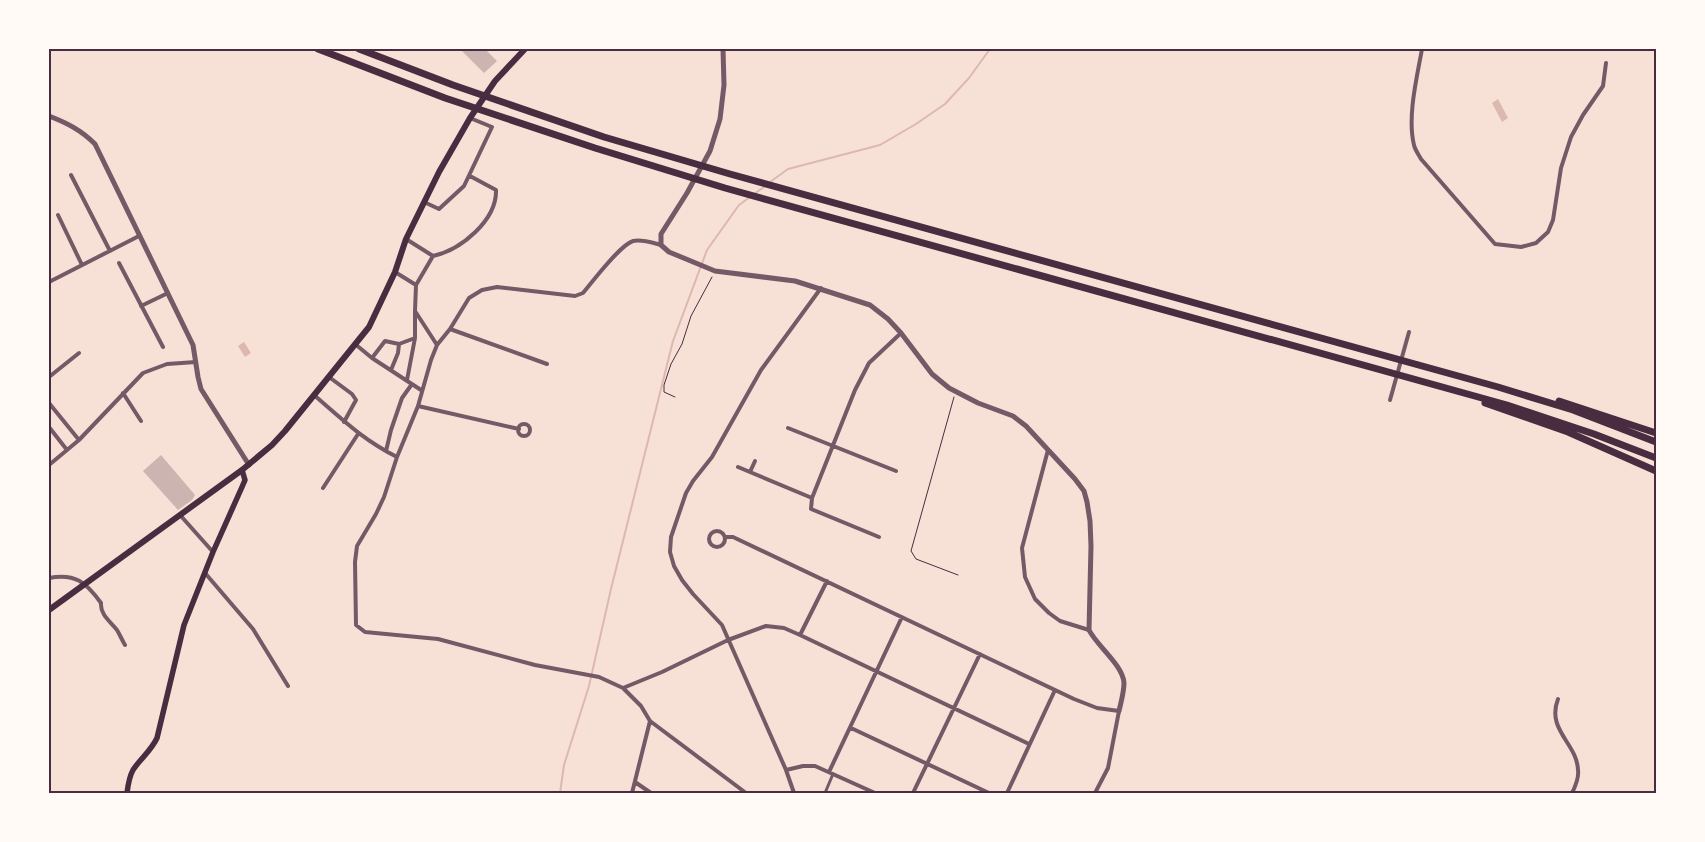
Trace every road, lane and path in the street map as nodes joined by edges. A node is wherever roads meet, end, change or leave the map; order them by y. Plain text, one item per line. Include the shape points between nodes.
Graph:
1 (318, 49) edge
2 (359, 49) edge
3 (525, 49) edge
4 (723, 49) edge
5 (1422, 49) edge
6 (1606, 63) dead end
7 (49, 116) edge
8 (470, 118) junction
9 (71, 175) dead end
10 (470, 176) junction
11 (424, 202) junction
12 (58, 215) dead end
13 (139, 236) junction
14 (406, 239) junction
15 (661, 245) junction
16 (110, 251) junction
17 (433, 256) junction
18 (119, 263) dead end
19 (82, 265) junction
20 (715, 271) junction
21 (395, 272) junction
22 (49, 282) edge
23 (416, 285) junction
24 (820, 288) junction
25 (168, 293) junction
26 (141, 306) junction
27 (415, 311) junction
28 (450, 329) junction
29 (1409, 332) dead end
30 (901, 333) junction
31 (414, 340) junction
32 (354, 344) junction
33 (399, 344) junction
34 (437, 345) junction
35 (163, 347) dead end
36 (80, 353) dead end
37 (372, 358) junction
38 (196, 362) junction
39 (547, 364) dead end
40 (391, 370) junction
41 (1392, 373) junction
42 (49, 376) edge
43 (328, 376) junction
44 (406, 380) junction
45 (1484, 383) junction
46 (412, 384) junction
47 (421, 390) junction
48 (955, 392) junction
49 (123, 393) junction
50 (314, 395) junction
51 (675, 397) dead end
52 (1390, 400) dead end
53 (49, 404) edge
54 (418, 406) junction
55 (141, 421) dead end
56 (344, 422) junction
57 (49, 427) edge
58 (788, 428) dead end
59 (519, 429) dead end
60 (1656, 433) edge
61 (358, 434) junction
62 (78, 440) junction
63 (1656, 442) edge
64 (833, 446) junction
65 (67, 450) junction
66 (1048, 450) junction
67 (386, 451) junction
68 (397, 457) junction
69 (1656, 458) edge
70 (755, 461) dead end
71 (49, 465) edge
72 (249, 465) junction
73 (738, 467) dead end
74 (242, 470) junction
75 (896, 471) dead end
76 (1656, 471) edge
77 (750, 472) junction
78 (323, 488) dead end
79 (812, 498) junction
80 (180, 515) junction
81 (725, 537) junction
82 (879, 537) dead end
83 (213, 552) junction
84 (206, 573) junction
85 (958, 575) dead end
86 (49, 578) edge
87 (827, 581) junction
88 (85, 584) junction
89 (49, 610) edge
90 (902, 617) junction
91 (1089, 630) junction
92 (800, 635) junction
93 (728, 640) junction
94 (124, 645) dead end
95 (980, 654) junction
96 (877, 672) junction
97 (288, 686) dead end
98 (623, 688) junction
99 (1055, 690) junction
100 (1558, 699) dead end
101 (954, 709) junction
102 (1119, 711) junction
103 (650, 720) junction
104 (851, 728) junction
105 (1029, 744) junction
106 (927, 764) junction
107 (786, 770) junction
108 (831, 772) junction
109 (635, 782) junction
110 (127, 793) edge
111 (632, 793) edge
112 (651, 793) edge
113 (746, 793) edge
114 (794, 793) edge
115 (825, 793) edge
116 (874, 793) edge
117 (913, 793) edge
118 (989, 793) edge
119 (1006, 793) edge
120 (1095, 793) edge
121 (1572, 793) edge

1 - 41 highway via 445,98 716,185
2 - 45 highway via 604,137
3 - 8 main road via 495,81
4 - 15 street via 724,85 720,119 710,151 661,234
5 - 6 street via 1413,114 1414,146 1421,159 1495,244 1521,247 1536,243 1548,232 1568,143 1603,86
7 - 13 street via 85,133 95,144
8 - 10 street via 492,126
8 - 11 main road
9 - 16 street
10 - 11 street via 439,209
10 - 17 street via 496,190 496,200 481,227 468,239
11 - 14 main road
12 - 19 street
13 - 16 street
13 - 25 street
14 - 17 street
14 - 21 main road
15 - 20 street via 669,252
15 - 28 street via 634,241 624,246 583,293 575,296 497,287 482,290 469,298
16 - 19 street
17 - 23 street
18 - 26 street
19 - 22 street
20 - 24 street
20 - 51 path via 690,316 664,385 664,392
21 - 23 street
21 - 32 main road via 369,327
23 - 27 street
24 - 30 street via 870,306
24 - 93 street via 761,370 712,458 693,481 672,532 670,552 674,566 682,580 722,625
25 - 26 street
25 - 38 street via 193,345
26 - 35 street
27 - 31 street
27 - 34 street
28 - 34 street
28 - 39 street
29 - 52 street
30 - 48 street via 932,374
30 - 64 street via 869,363
31 - 33 street
31 - 44 street
32 - 37 street
32 - 43 main road
33 - 37 street via 385,341
33 - 40 street
34 - 47 street
36 - 42 street
37 - 40 street
38 - 49 street via 167,364 144,373
38 - 72 street via 201,388
40 - 44 street
41 - 69 highway via 1538,414
41 - 76 highway via 1540,422
43 - 50 main road
43 - 56 street via 356,400
44 - 46 street
45 - 60 highway via 1571,404
45 - 63 highway via 1572,410
46 - 47 street
46 - 67 street via 402,398
47 - 54 street
48 - 66 street via 1014,416
48 - 85 path via 911,551 916,559
49 - 55 street
49 - 62 street
50 - 56 street
50 - 72 main road via 272,445
53 - 62 street
54 - 59 street
54 - 68 street
56 - 61 street
57 - 65 street
58 - 64 street
61 - 67 street
61 - 78 street
62 - 65 street
64 - 75 street
64 - 79 street
65 - 71 street
66 - 91 street via 1075,479 1088,502 1091,546
66 - 91 street via 1022,548 1024,578 1048,614
67 - 68 street
68 - 98 street via 380,506 357,546 356,625 359,629 438,639 535,665 599,677
70 - 77 street
72 - 74 main road
73 - 77 street
74 - 80 main road
74 - 83 main road via 245,480
77 - 79 street
79 - 82 street via 811,509
80 - 83 street
80 - 88 main road
81 - 81 street via 718,530 712,532 709,539 712,546 718,547 724,543
81 - 87 street via 733,537
83 - 84 main road
84 - 97 street via 253,629
84 - 110 main road via 184,625 157,738 150,752 134,768
86 - 88 street via 68,576
87 - 90 street
87 - 92 street
88 - 89 main road
88 - 94 street via 101,603 102,614 118,632
90 - 95 street
90 - 96 street
91 - 102 street via 1124,681
92 - 93 street via 784,628 766,626
92 - 96 street
93 - 98 street
93 - 107 street
95 - 99 street
95 - 101 street
96 - 101 street
96 - 104 street
98 - 103 street
99 - 102 street via 1097,708
99 - 105 street
100 - 121 street via 1555,720 1574,754 1579,771
101 - 105 street
101 - 106 street
102 - 120 street via 1108,768
103 - 109 street
103 - 113 street
104 - 106 street
104 - 108 street
105 - 119 street
106 - 117 street
106 - 118 street
107 - 108 street via 815,766
107 - 114 street
108 - 115 street
108 - 116 street
109 - 111 street
109 - 112 street

